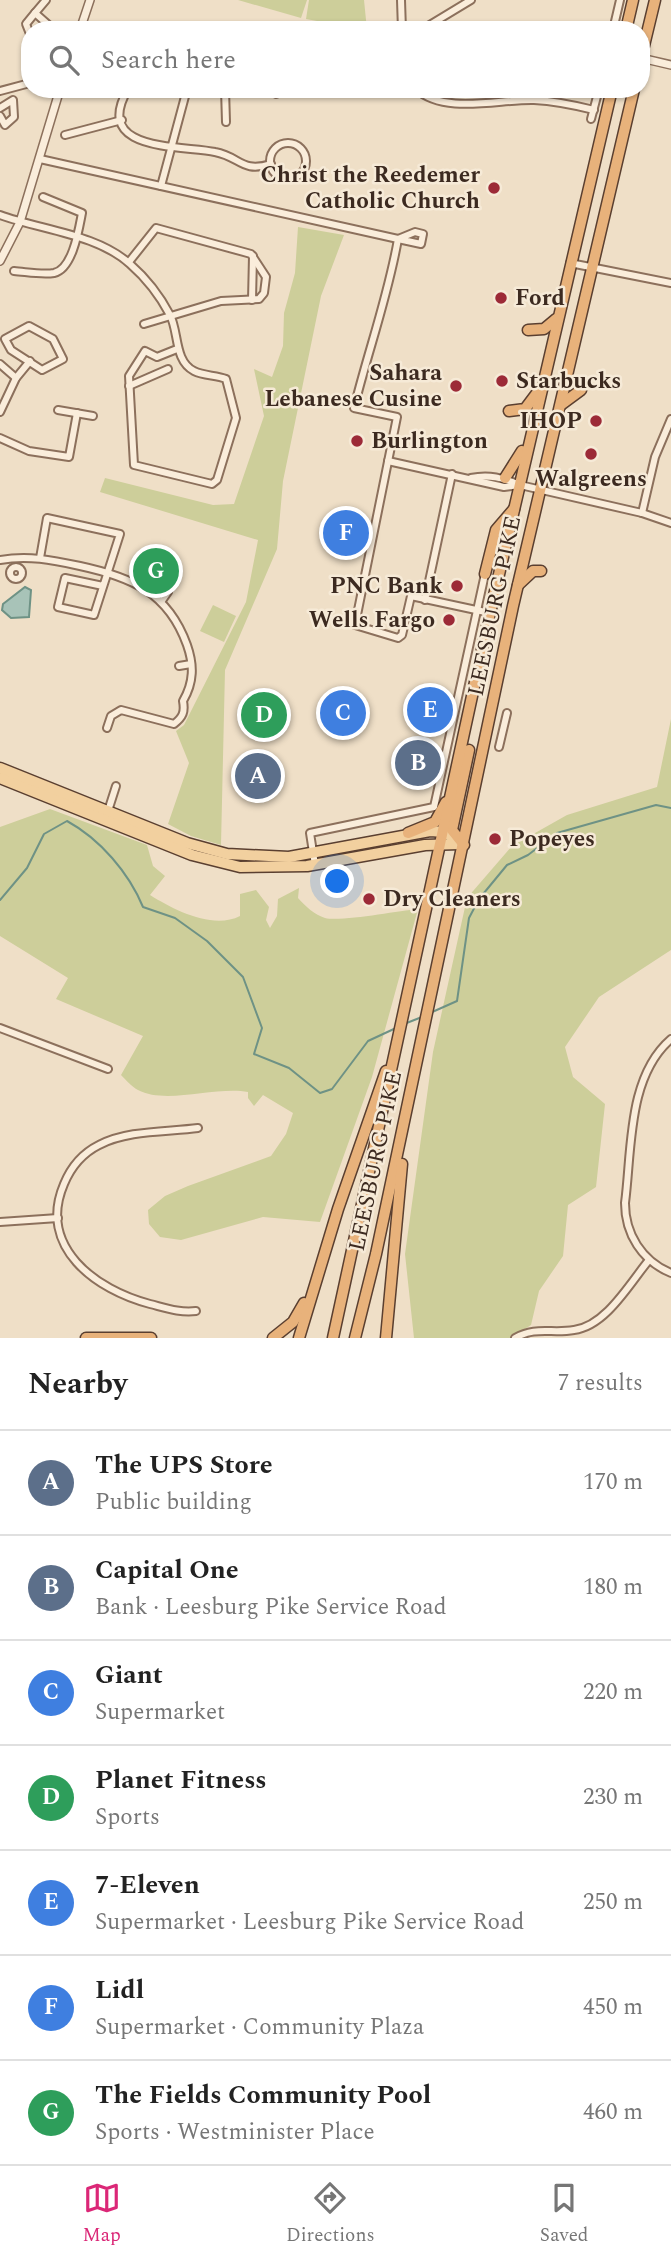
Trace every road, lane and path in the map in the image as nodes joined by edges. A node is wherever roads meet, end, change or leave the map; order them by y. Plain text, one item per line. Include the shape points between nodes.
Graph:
1 (46, 0) edge
2 (90, 0) edge
3 (401, 0) edge
4 (471, 0) edge
5 (620, 0) edge
6 (633, 0) edge
7 (655, 0) edge
8 (35, 13) junction
9 (28, 21) edge
10 (44, 21) edge
11 (83, 21) edge
12 (402, 21) edge
13 (437, 21) edge
14 (615, 21) edge
15 (628, 21) edge
16 (650, 21) edge
17 (650, 60) edge
18 (671, 65) edge
19 (21, 85) edge
20 (0, 91) edge
21 (57, 98) edge
22 (124, 98) edge
23 (184, 98) edge
24 (225, 98) edge
25 (430, 98) edge
26 (597, 98) edge
27 (610, 98) edge
28 (632, 98) edge
29 (1, 105) edge
30 (594, 110) junction
31 (0, 116) edge
32 (592, 119) dead end
33 (122, 120) junction
34 (226, 122) dead end
35 (65, 135) dead end
36 (170, 148) junction
37 (40, 159) junction
38 (271, 164) junction
39 (161, 186) junction
40 (43, 197) dead end
41 (0, 215) edge
42 (20, 222) junction
43 (75, 238) junction
44 (253, 256) junction
45 (0, 261) edge
46 (129, 262) junction
47 (570, 263) junction
48 (591, 268) junction
49 (14, 271) dead end
50 (671, 283) edge
51 (252, 300) junction
52 (170, 315) junction
53 (558, 316) junction
54 (144, 324) dead end
55 (177, 349) junction
56 (549, 354) junction
57 (165, 356) junction
58 (30, 361) junction
59 (1, 366) edge
60 (16, 377) junction
61 (542, 383) junction
62 (565, 383) junction
63 (130, 386) junction
64 (560, 407) junction
65 (58, 410) dead end
66 (509, 411) dead end
67 (0, 412) edge
68 (78, 413) junction
69 (93, 416) dead end
70 (671, 419) edge
71 (531, 432) junction
72 (0, 438) edge
73 (388, 461) junction
74 (452, 474) junction
75 (471, 478) junction
76 (505, 478) junction
77 (520, 485) junction
78 (540, 489) junction
79 (514, 508) junction
80 (642, 513) junction
81 (671, 523) edge
82 (13, 558) junction
83 (40, 558) junction
84 (0, 560) edge
85 (16, 567) dead end
86 (541, 571) dead end
87 (108, 572) junction
88 (485, 574) joint
89 (518, 585) junction
90 (103, 586) junction
91 (169, 592) dead end
92 (425, 600) junction
93 (161, 602) junction
94 (478, 611) junction
95 (490, 614) junction
96 (191, 664) junction
97 (179, 666) dead end
98 (479, 669) junction
99 (507, 713) dead end
100 (107, 728) dead end
101 (487, 733) junction
102 (502, 736) junction
103 (499, 747) dead end
104 (447, 755) junction
105 (460, 757) junction
106 (0, 768) edge
107 (457, 772) junction
108 (0, 778) edge
109 (116, 786) dead end
110 (108, 811) junction
111 (444, 832) junction
112 (408, 833) junction
113 (442, 844) junction
114 (464, 845) junction
115 (312, 852) junction
116 (315, 865) junction
117 (0, 1028) edge
118 (398, 1037) junction
119 (671, 1040) edge
120 (418, 1059) junction
121 (108, 1069) dead end
122 (198, 1128) dead end
123 (58, 1218) junction
124 (0, 1222) edge
125 (324, 1254) junction
126 (649, 1260) junction
127 (671, 1273) edge
128 (388, 1301) junction
129 (197, 1311) dead end
130 (86, 1338) edge
131 (151, 1338) edge
132 (273, 1338) edge
133 (299, 1338) edge
134 (334, 1338) edge
135 (355, 1338) edge
136 (386, 1338) edge
137 (393, 1338) edge
138 (515, 1338) edge

1 - 8 street
2 - 11 street
3 - 12 street
4 - 13 street
5 - 14 street
6 - 15 highway
7 - 16 highway
8 - 9 street
8 - 10 street
17 - 18 street
19 - 20 street
21 - 37 street
22 - 33 street
23 - 36 street
24 - 34 street
25 - 30 street via 447,103 534,100
26 - 30 street
27 - 47 highway, LEESBURG PIKE
28 - 48 highway, LEESBURG PIKE
29 - 31 street via 13,100 14,117 5,125
30 - 32 street
33 - 35 street
33 - 36 street via 136,140
36 - 38 street via 217,152 255,169
36 - 39 street
37 - 39 street
37 - 42 street
38 - 38 street via 277,174 290,178 301,174 306,156 294,144 281,144 271,155
39 - 73 street via 398,239 354,408 397,418
40 - 43 street via 82,213
41 - 42 street
42 - 43 street
42 - 45 street
43 - 46 street
43 - 49 street via 67,262 57,272
44 - 46 street via 156,228
44 - 51 street
44 - 51 street via 266,281 262,297
46 - 52 street
47 - 48 street
47 - 53 highway, LEESBURG PIKE
48 - 50 street
48 - 62 highway, LEESBURG PIKE
51 - 52 street via 221,301
52 - 54 street
52 - 55 street via 178,334
53 - 56 highway, LEESBURG PIKE
53 - 56 highway via 547,328 528,330 544,341
55 - 57 street
55 - 63 street via 192,370 223,377 229,383 236,418 214,483 207,485 134,464
56 - 61 highway, LEESBURG PIKE
57 - 63 street via 164,370
57 - 63 street via 145,351 129,373
58 - 58 street via 11,350 5,339 29,326 53,339 63,359 42,370
58 - 60 street
59 - 60 street
60 - 67 street
61 - 66 highway via 527,408
61 - 71 highway, LEESBURG PIKE
62 - 64 highway, LEESBURG PIKE
62 - 64 highway via 581,390
64 - 78 highway, LEESBURG PIKE
65 - 68 street
68 - 69 street
68 - 72 street via 69,457 29,450
70 - 80 street via 654,457
71 - 76 highway via 518,463
71 - 77 highway, LEESBURG PIKE
73 - 74 street
73 - 92 street via 355,625 398,638 411,596
74 - 75 street
74 - 92 street
75 - 76 street
75 - 77 street via 504,487
76 - 77 street
77 - 78 street
77 - 79 highway, LEESBURG PIKE
78 - 80 street
78 - 89 highway, LEESBURG PIKE
79 - 88 highway via 496,530
79 - 95 highway, LEESBURG PIKE
80 - 81 street
82 - 83 street
82 - 84 street
82 - 85 street
83 - 87 street
83 - 87 street via 47,518 120,534
86 - 89 highway via 533,571
87 - 90 street
87 - 93 street via 131,580
88 - 94 street
89 - 101 highway, LEESBURG PIKE
90 - 90 street via 94,615 58,607 65,578
91 - 93 street
92 - 94 street
93 - 96 street via 184,636
94 - 95 street
94 - 104 street
95 - 98 highway, LEESBURG PIKE
96 - 97 street
96 - 100 street via 192,686 183,701 185,710 174,724 121,710 111,716
98 - 105 highway, LEESBURG PIKE
98 - 114 highway via 452,830
99 - 102 street
101 - 102 street
101 - 114 highway, LEESBURG PIKE
102 - 103 street
104 - 105 street
104 - 115 street via 434,807 310,833
105 - 107 highway, LEESBURG PIKE
106 - 110 main road
107 - 111 highway, LEESBURG PIKE
107 - 112 highway via 438,819
108 - 116 main road via 221,864 260,869
109 - 110 street
110 - 115 main road via 227,855 278,858
111 - 112 main road
111 - 113 highway, LEESBURG PIKE
111 - 114 main road
112 - 115 main road
113 - 114 main road
113 - 116 main road
113 - 118 highway, LEESBURG PIKE
114 - 120 highway, LEESBURG PIKE
115 - 116 street
117 - 121 street
118 - 125 highway
118 - 134 highway, LEESBURG PIKE
119 - 126 street via 655,1057 640,1089 625,1203 628,1229
120 - 128 highway
120 - 135 highway, LEESBURG PIKE
122 - 123 street via 122,1137 97,1146 69,1173
123 - 124 street
123 - 129 street via 71,1258 97,1282 134,1300 178,1312
125 - 132 highway via 298,1315
125 - 133 highway
126 - 127 street
126 - 138 street via 589,1325 569,1331 538,1329
128 - 136 highway
128 - 137 highway
130 - 131 highway

